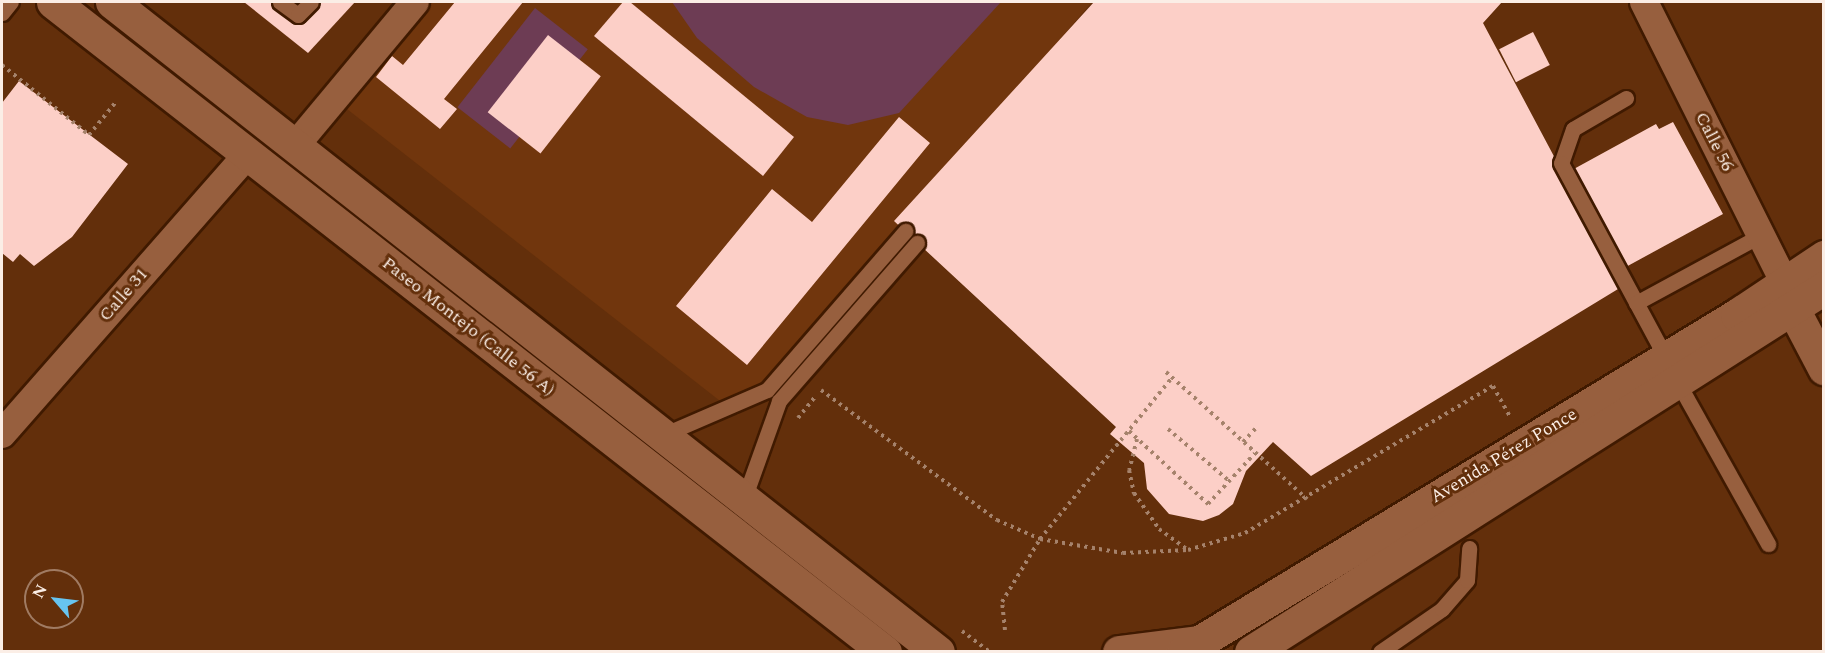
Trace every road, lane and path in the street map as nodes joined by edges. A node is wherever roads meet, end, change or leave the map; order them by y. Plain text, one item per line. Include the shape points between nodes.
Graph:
1 (11, 2) edge
2 (53, 2) edge
3 (112, 2) edge
4 (280, 2) edge
5 (311, 2) edge
6 (415, 2) edge
7 (1644, 2) edge
8 (2, 12) edge
9 (2, 65) edge
10 (1626, 98) dead end
11 (115, 103) dead end
12 (296, 146) junction
13 (247, 155) junction
14 (905, 231) dead end
15 (1761, 235) junction
16 (917, 243) dead end
17 (1824, 257) edge
18 (1824, 288) edge
19 (1789, 296) junction
20 (1636, 303) junction
21 (1824, 368) edge
22 (1671, 370) junction
23 (1166, 372) dead end
24 (1172, 378) junction
25 (1512, 419) dead end
26 (794, 423) dead end
27 (1257, 427) dead end
28 (1168, 429) dead end
29 (1129, 431) junction
30 (2, 434) edge
31 (663, 435) junction
32 (1137, 439) junction
33 (1243, 442) junction
34 (1255, 453) junction
35 (1229, 482) junction
36 (744, 499) junction
37 (1307, 499) junction
38 (1040, 539) junction
39 (1768, 544) dead end
40 (1469, 548) dead end
41 (1188, 550) junction
42 (1005, 630) dead end
43 (981, 645) dead end
44 (1191, 647) edge
45 (885, 651) edge
46 (938, 651) edge
47 (990, 651) edge
48 (1119, 651) edge
49 (1251, 651) edge
50 (1380, 651) edge

1 - 8 lane
2 - 13 main road, Paseo Montejo (Calle 56 A)
3 - 12 main road, Paseo Montejo (Calle 56 A)
4 - 5 lane via 298,15
6 - 12 street
7 - 15 street, Calle 56
9 - 11 path via 89,135
10 - 20 lane via 1573,129 1561,164
12 - 31 main road, Paseo Montejo (Calle 56 A)
13 - 30 street, Calle 31
13 - 45 main road, Paseo Montejo (Calle 56 A)
14 - 31 lane via 767,390
15 - 19 street, Calle 56
15 - 20 lane
16 - 36 lane via 780,401
17 - 19 main road, Avenida Pérez Ponce
18 - 19 main road, Avenida Pérez Ponce
19 - 21 main road, Calle 56
19 - 22 main road, Avenida Pérez Ponce
20 - 22 lane
22 - 39 lane
22 - 44 main road, Avenida Pérez Ponce
22 - 49 main road, Avenida Pérez Ponce
23 - 24 path
24 - 29 path
24 - 33 path
25 - 37 path via 1493,387
26 - 38 path via 822,388 956,493
27 - 33 path
28 - 35 path
29 - 32 path
29 - 38 path
31 - 36 main road, Paseo Montejo (Calle 56 A)
32 - 35 path via 1208,504
32 - 41 path via 1129,470 1134,493 1159,529
33 - 34 path
34 - 35 path
34 - 37 path
36 - 46 main road, Paseo Montejo (Calle 56 A)
37 - 41 path via 1245,533
38 - 41 path via 1123,554
38 - 42 path via 1002,603
40 - 50 lane via 1467,580 1442,609
43 - 47 path
44 - 48 main road

